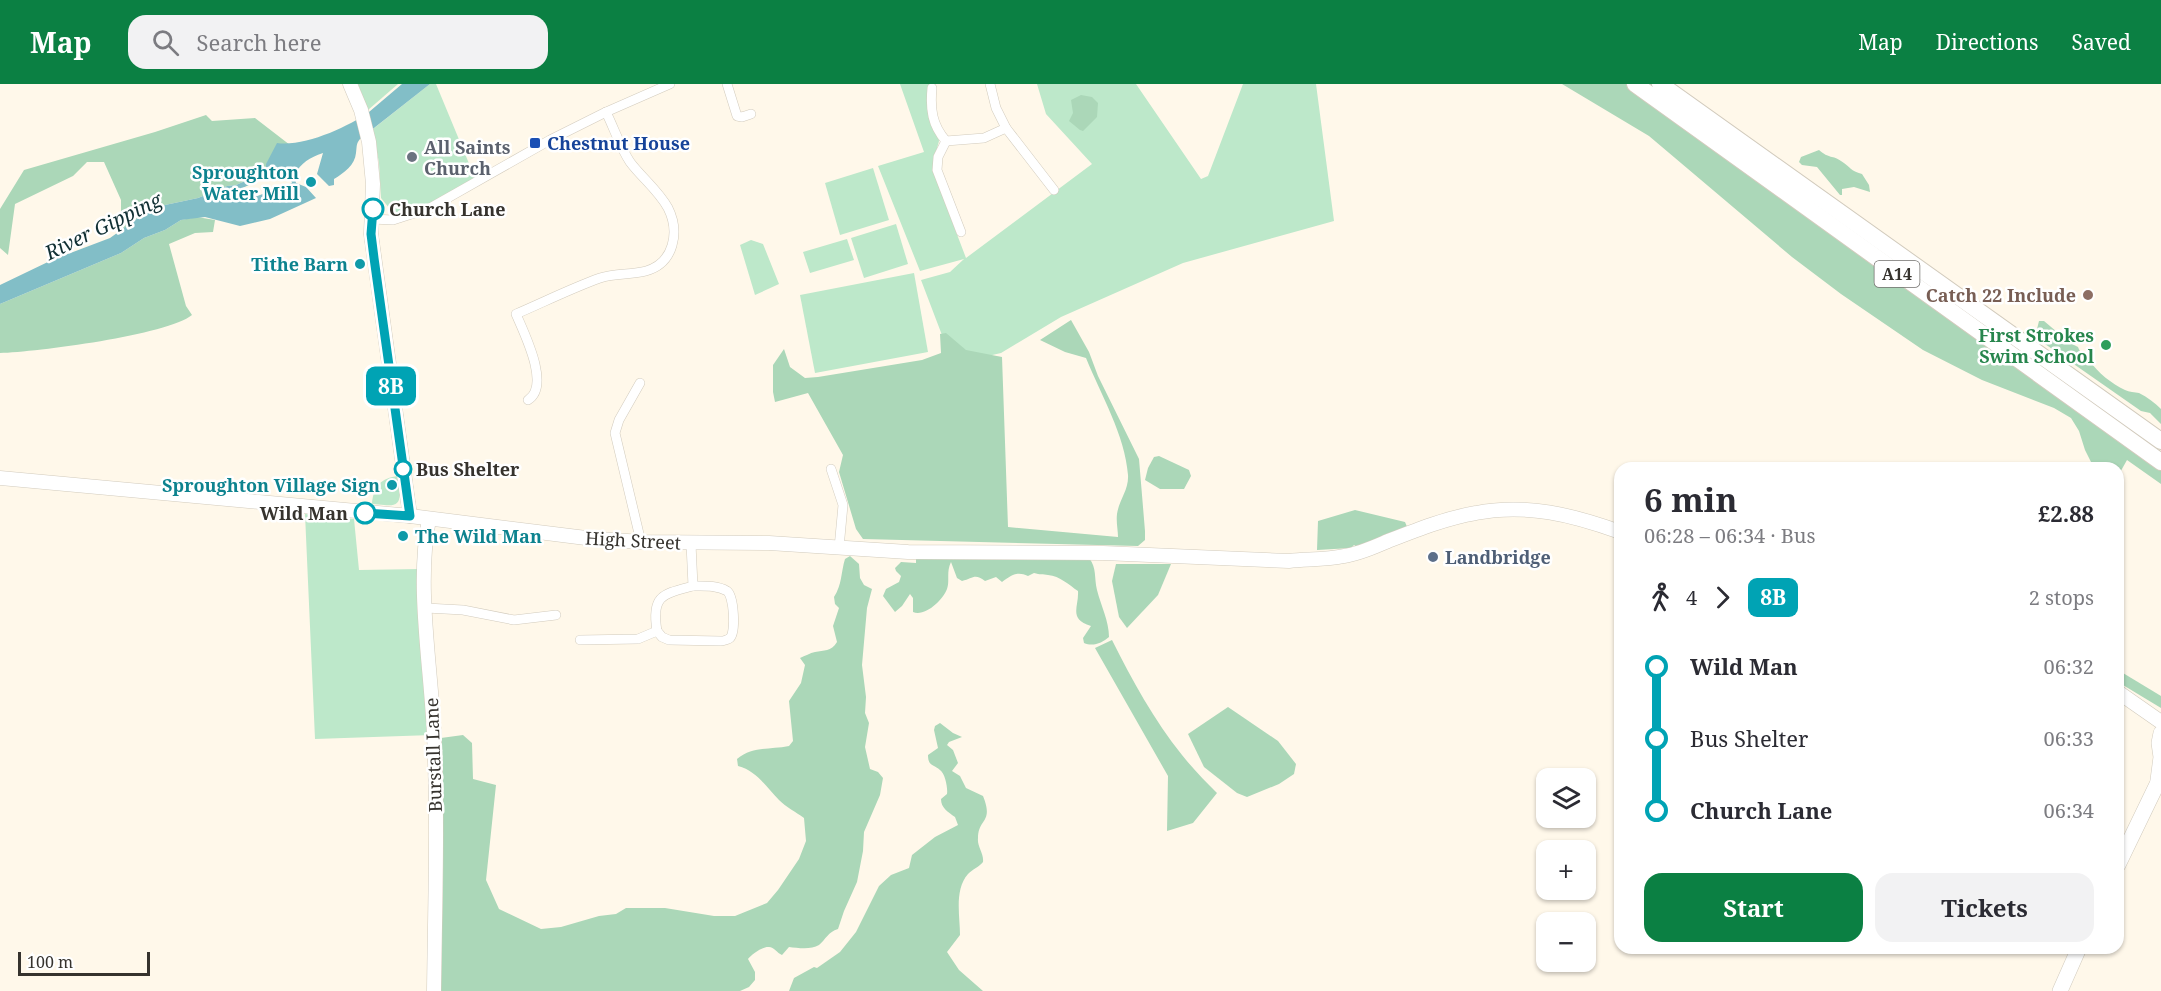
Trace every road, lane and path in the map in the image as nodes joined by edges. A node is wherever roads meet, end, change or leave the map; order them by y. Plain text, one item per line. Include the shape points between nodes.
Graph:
1 (350, 84) edge
2 (670, 84) edge
3 (727, 84) edge
4 (990, 84) edge
5 (1635, 84) edge
6 (1660, 84) edge
7 (652, 87) edge
8 (932, 88) dead end
9 (606, 112) junction
10 (751, 114) dead end
11 (1005, 128) junction
12 (946, 141) junction
13 (1054, 190) dead end
14 (372, 219) junction
15 (961, 232) dead end
16 (640, 383) dead end
17 (528, 400) dead end
18 (2161, 441) edge
19 (2161, 462) edge
20 (831, 469) dead end
21 (0, 478) edge
22 (410, 516) junction
23 (429, 519) junction
24 (1614, 530) edge
25 (641, 542) junction
26 (691, 544) junction
27 (839, 548) junction
28 (693, 586) junction
29 (426, 608) junction
30 (556, 615) dead end
31 (657, 631) junction
32 (580, 640) dead end
33 (2124, 696) edge
34 (2144, 711) junction
35 (2161, 722) edge
36 (2161, 743) edge
37 (2159, 778) edge
38 (2124, 852) edge
39 (2076, 954) edge
40 (434, 991) edge
41 (2060, 991) edge

1 - 14 main road via 362,110 369,142
2 - 7 street
3 - 10 street via 737,116
4 - 11 street
5 - 19 highway, A14
6 - 18 highway, A14
7 - 9 street
8 - 12 street via 933,120
9 - 14 street via 430,208 393,220
9 - 17 street via 630,162 669,210 674,240 670,252 654,268 602,277 516,314 535,362 536,392
11 - 12 street via 984,138
11 - 13 street
12 - 15 street via 937,170
14 - 22 main road
16 - 25 street via 615,433
20 - 27 street via 843,505
21 - 22 main road, High Street
22 - 23 main road, High Street
23 - 25 main road, High Street
23 - 29 main road, Burstall Lane via 424,553
24 - 27 main road, High Street via 1577,517 1509,509 1473,513 1345,556 1289,561
25 - 26 main road, High Street
26 - 27 main road, High Street via 769,543
26 - 28 street
28 - 31 street via 661,597 657,605
28 - 31 street via 718,587 732,597 729,639 669,640
29 - 30 street via 463,610 505,619
29 - 40 main road, Burstall Lane via 436,808
31 - 32 street via 638,639
33 - 34 main road
34 - 35 main road
34 - 36 main road
36 - 37 main road
37 - 38 main road
39 - 41 main road

